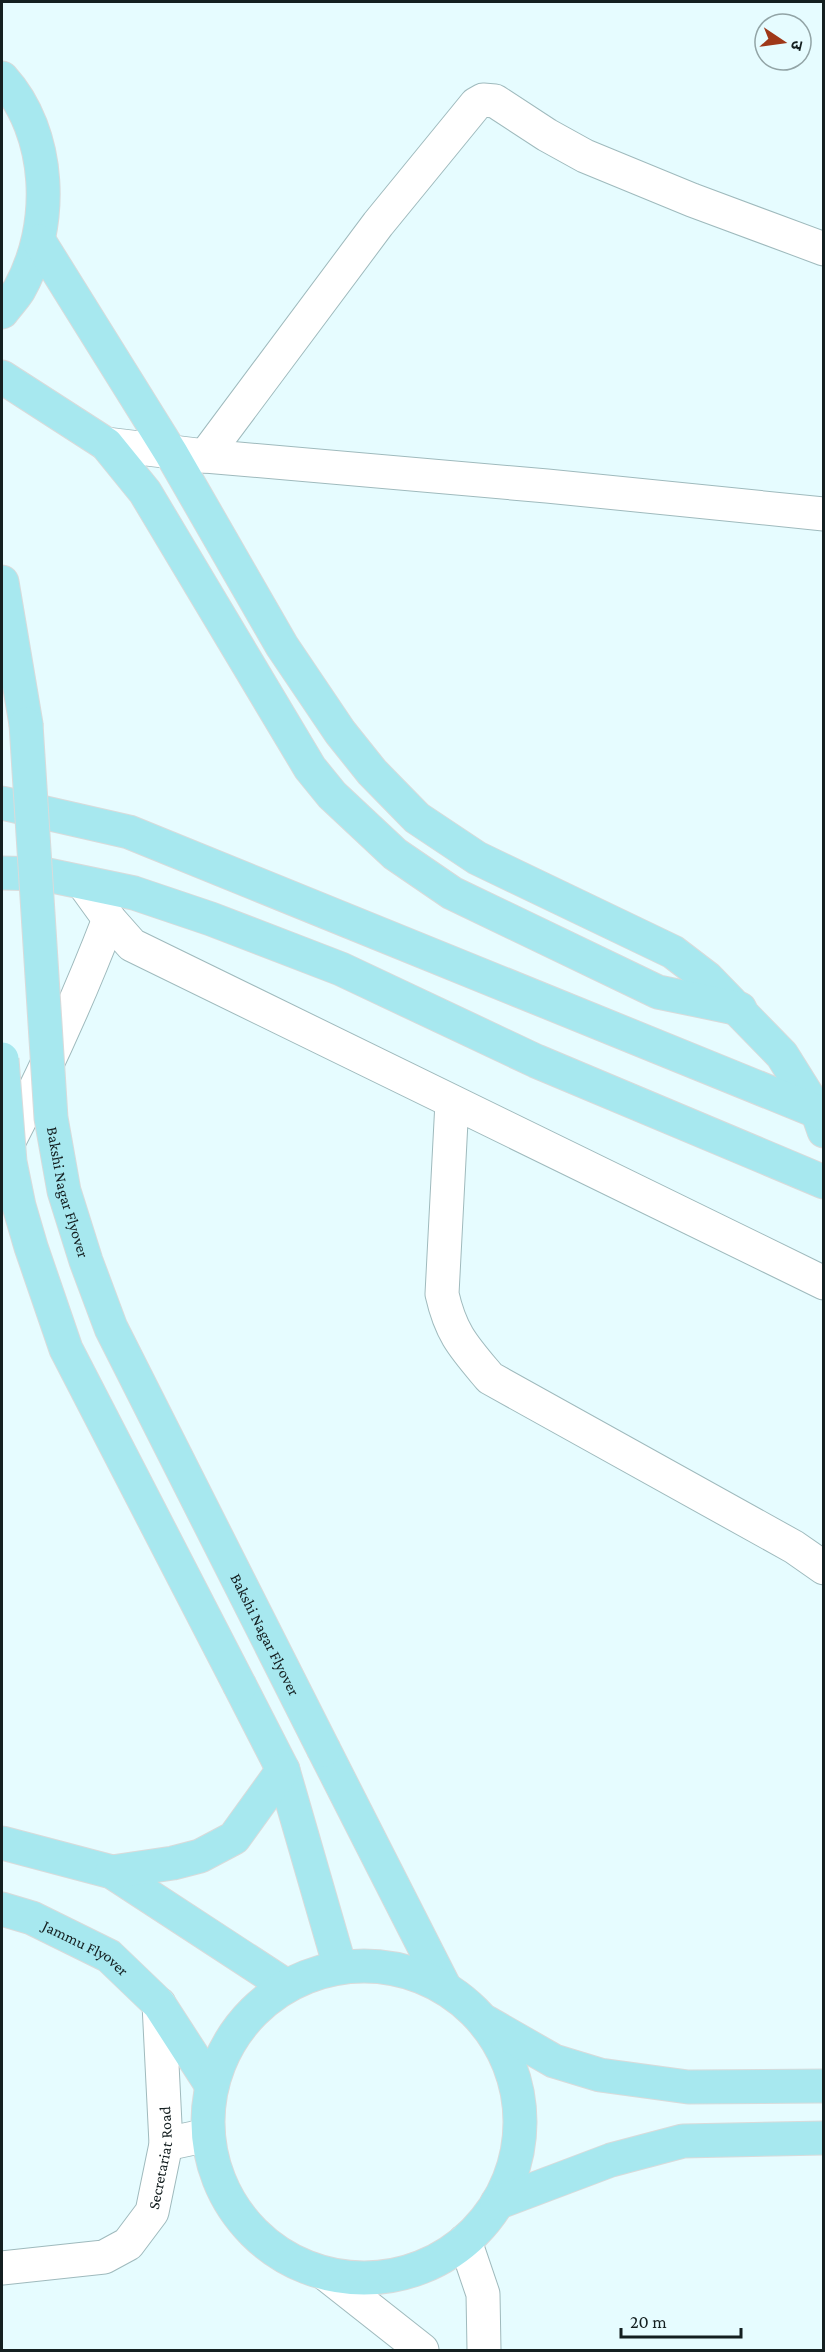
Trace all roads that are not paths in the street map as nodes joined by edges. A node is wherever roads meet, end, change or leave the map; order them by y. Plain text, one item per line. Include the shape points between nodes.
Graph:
1 (2, 78) edge
2 (39, 241) junction
3 (824, 249) edge
4 (2, 312) edge
5 (2, 377) edge
6 (106, 444) junction
7 (171, 453) junction
8 (205, 456) junction
9 (824, 514) edge
10 (2, 582) edge
11 (2, 803) edge
12 (2, 873) edge
13 (83, 883) junction
14 (109, 919) junction
15 (740, 1009) junction
16 (2, 1059) edge
17 (452, 1102) junction
18 (821, 1119) edge
19 (2, 1156) edge
20 (824, 1182) edge
21 (824, 1283) edge
22 (824, 1568) edge
23 (283, 1770) junction
24 (2, 1843) edge
25 (112, 1872) junction
26 (2, 1909) edge
27 (340, 1967) junction
28 (285, 1985) junction
29 (445, 1988) junction
30 (159, 2004) junction
31 (482, 2020) junction
32 (212, 2086) junction
33 (824, 2086) edge
34 (208, 2135) junction
35 (824, 2138) edge
36 (166, 2144) junction
37 (497, 2204) junction
38 (465, 2241) junction
39 (2, 2268) edge
40 (327, 2274) junction
41 (422, 2350) edge
42 (484, 2350) edge

1 - 2 main road via 35,136 45,189
2 - 4 main road via 19,290
2 - 7 main road
3 - 8 street via 585,156 495,101 483,100 378,224
5 - 6 main road
6 - 7 street
6 - 15 main road via 146,492 310,768 332,795 395,854 452,893 658,992
7 - 8 street
7 - 15 main road via 282,646 340,732 417,818 477,858 673,952
8 - 9 street
10 - 29 main road, Bakshi Nagar Flyover, bridge via 27,724 51,1118 64,1191 86,1261 111,1328
11 - 18 main road via 129,832
12 - 13 main road via 43,874
13 - 14 street
13 - 20 main road via 145,896 341,969 536,1061
14 - 17 street via 132,945
14 - 19 street via 71,1015
15 - 18 main road via 782,1055
16 - 23 main road, bridge via 10,1162 19,1206 66,1348
17 - 21 street
17 - 22 street via 442,1294 448,1320 463,1346 490,1378 794,1547
23 - 25 main road via 234,1838 200,1856
23 - 27 main road
24 - 25 main road
25 - 28 main road
26 - 30 main road, Jammu Flyover via 32,1918 108,1956
27 - 28 main road
27 - 29 main road via 369,1963 400,1969
28 - 32 main road via 261,2003 230,2040
29 - 31 main road
30 - 32 main road, Jammu Flyover
30 - 36 street, Secretariat Road
31 - 33 main road via 554,2061 600,2074 688,2087
31 - 37 main road via 508,2061 520,2109 516,2158
32 - 34 main road
34 - 36 street
34 - 40 main road via 219,2182 245,2224 282,2256
35 - 37 main road via 683,2141 611,2160
36 - 39 street, Secretariat Road via 152,2212 128,2244 104,2258
37 - 38 main road
38 - 40 main road via 423,2267 376,2278
38 - 42 street via 483,2294
40 - 41 street

